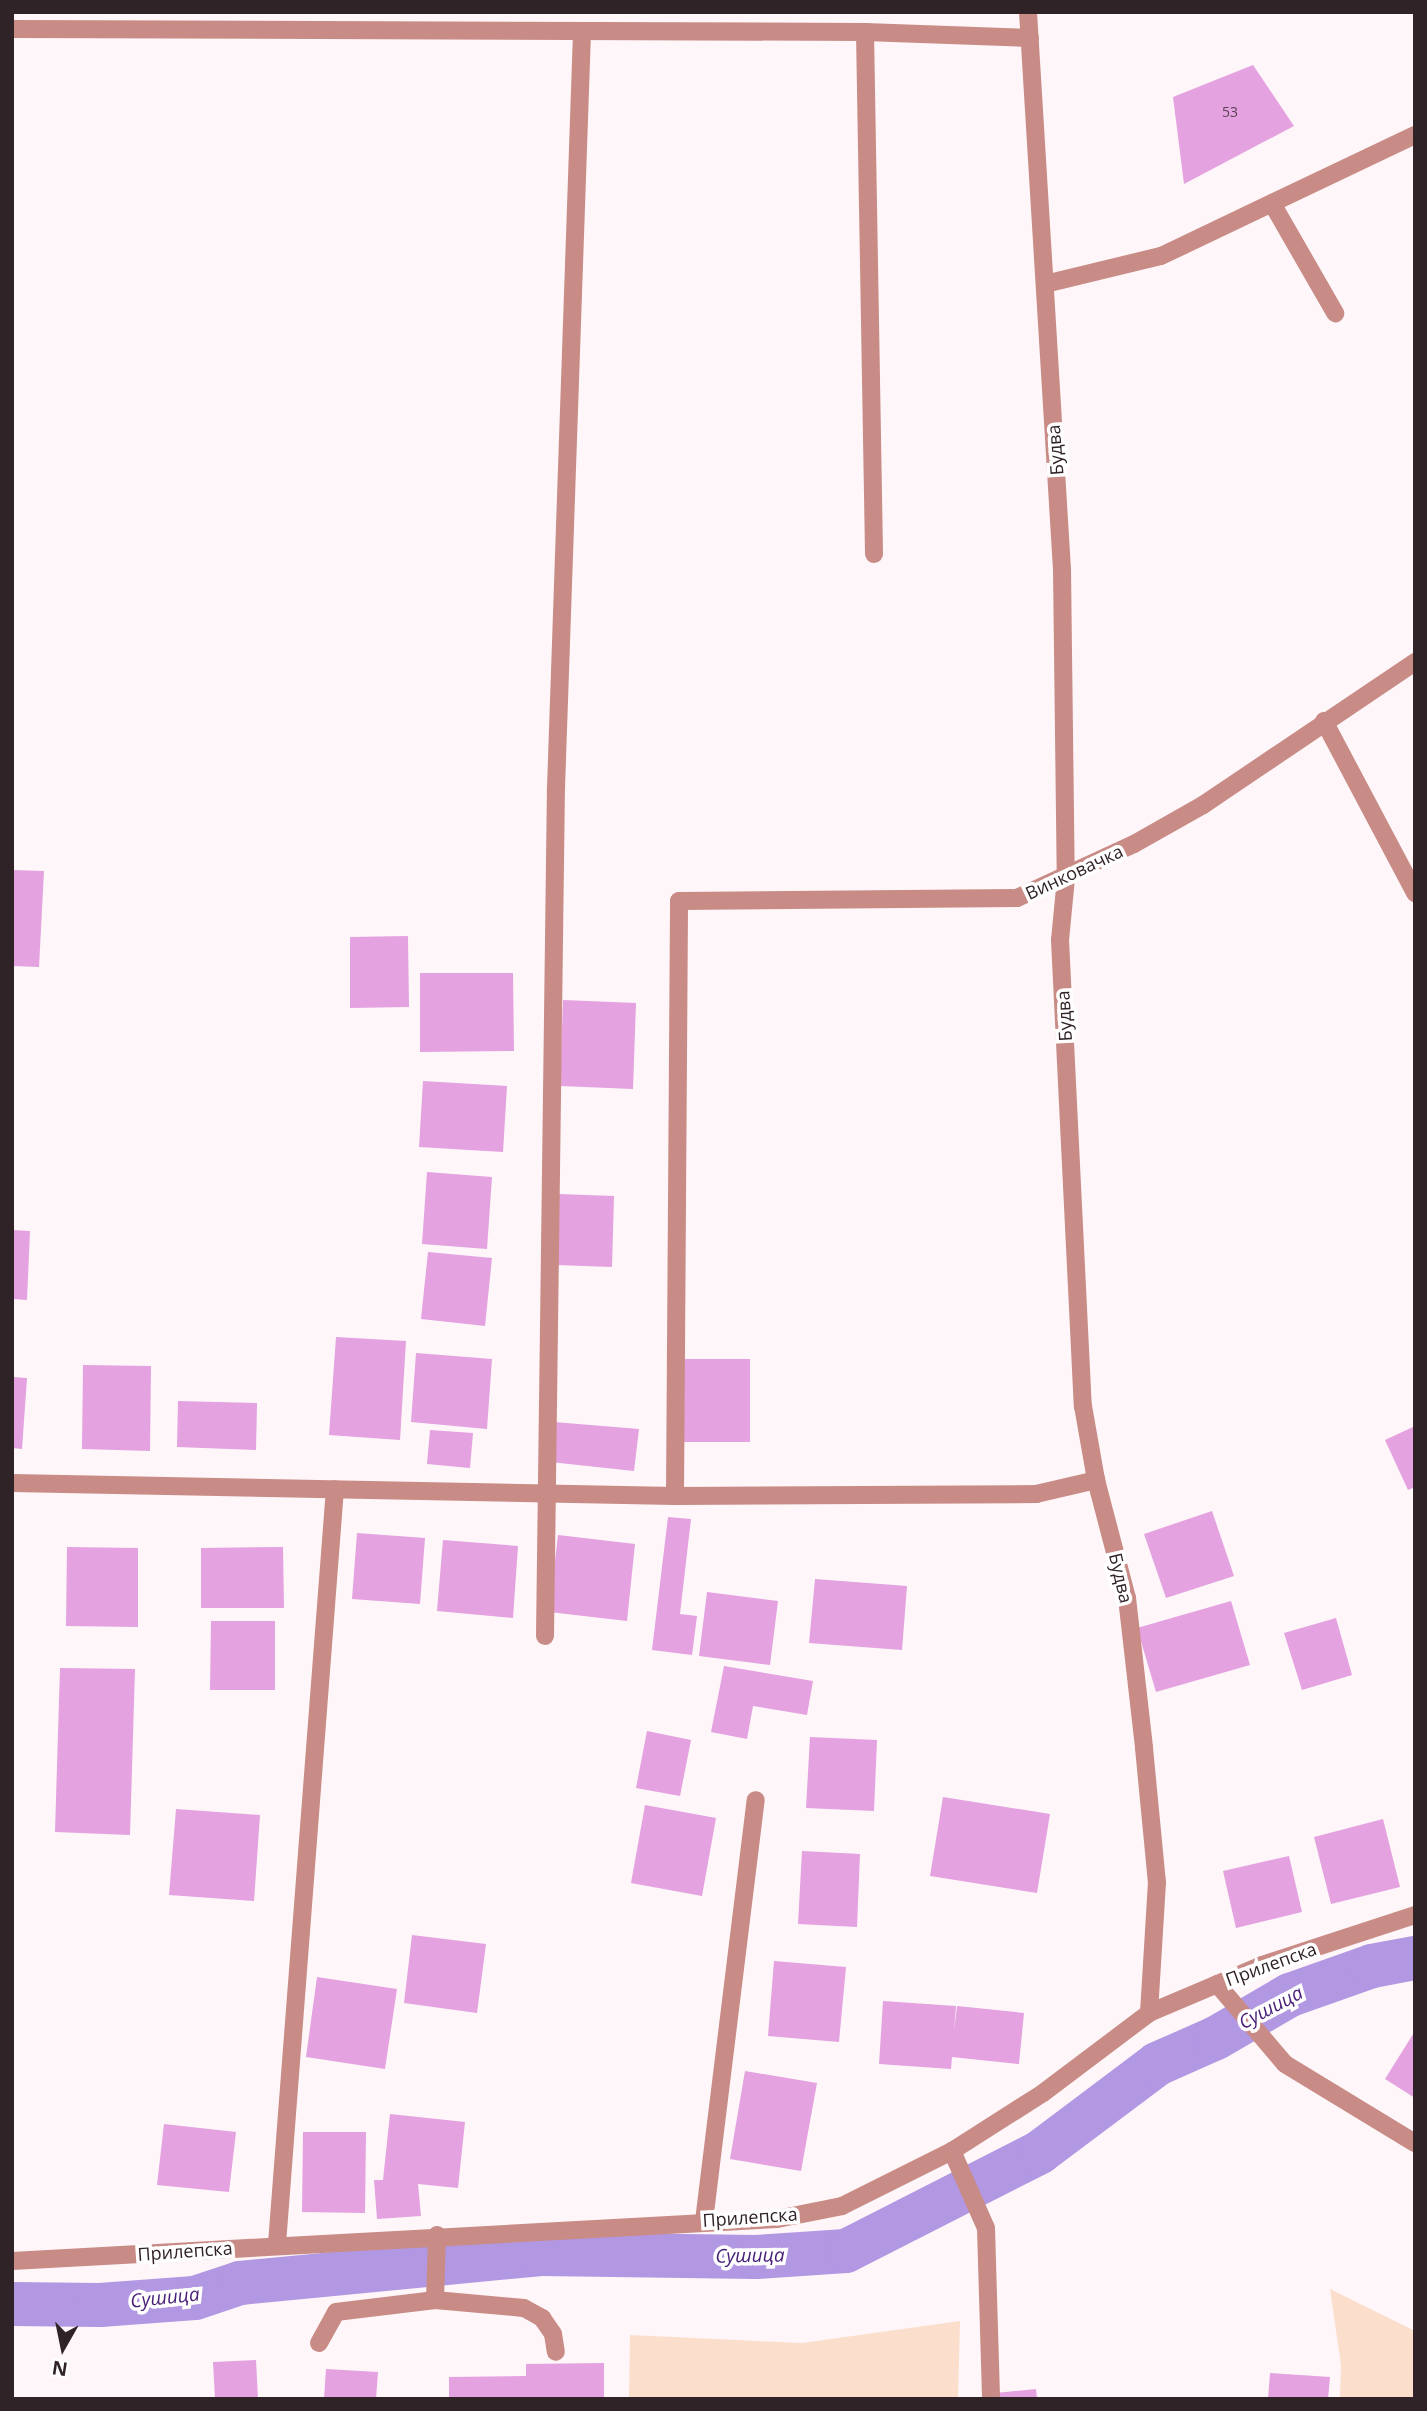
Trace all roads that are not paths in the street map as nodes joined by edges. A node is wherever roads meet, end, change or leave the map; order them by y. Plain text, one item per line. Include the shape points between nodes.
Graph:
1 (1028, 12) edge
2 (12, 29) edge
3 (582, 31) junction
4 (865, 32) junction
5 (1030, 38) junction
6 (1415, 135) edge
7 (1273, 205) junction
8 (1045, 284) junction
9 (1335, 313) dead end
10 (874, 554) dead end
11 (1415, 662) edge
12 (1324, 721) junction
13 (1066, 878) junction
14 (1415, 893) edge
15 (1096, 1480) junction
16 (12, 1483) edge
17 (335, 1489) junction
18 (546, 1490) junction
19 (675, 1496) junction
20 (545, 1636) dead end
21 (756, 1800) dead end
22 (1415, 1915) edge
23 (1217, 1984) junction
24 (1149, 2013) junction
25 (1415, 2143) edge
26 (952, 2151) junction
27 (704, 2221) junction
28 (277, 2244) junction
29 (438, 2244) junction
30 (12, 2262) edge
31 (435, 2294) junction
32 (319, 2343) dead end
33 (556, 2351) dead end
34 (991, 2399) edge

1 - 5 street, Будва
2 - 3 street
3 - 4 street
3 - 18 street via 556,788
4 - 5 street
4 - 10 street
5 - 8 street, Будва
6 - 7 street
7 - 8 street via 1161,256
7 - 9 street
8 - 13 street, Будва via 1062,569
11 - 12 street, Винковачка
12 - 13 street, Винковачка via 1203,805
12 - 14 street
13 - 15 street, Будва via 1060,940 1083,1406
13 - 19 street, Винковачка via 1017,898 679,901
15 - 19 street via 1035,1494
15 - 24 street, Будва via 1127,1598 1146,1761 1157,1882
16 - 17 street
17 - 18 street
17 - 28 street
18 - 19 street
18 - 20 street
21 - 27 street
22 - 23 street, Прилепска
23 - 24 street, Прилепска
23 - 25 street via 1258,2038 1285,2064
24 - 26 street, Прилепска via 1043,2092
26 - 27 street, Прилепска via 842,2206 777,2219
26 - 34 street via 986,2228
27 - 29 street, Прилепска
28 - 29 street, Прилепска
28 - 30 street, Прилепска
29 - 31 street
31 - 32 street via 337,2312
31 - 33 street via 524,2308 542,2318 553,2334

